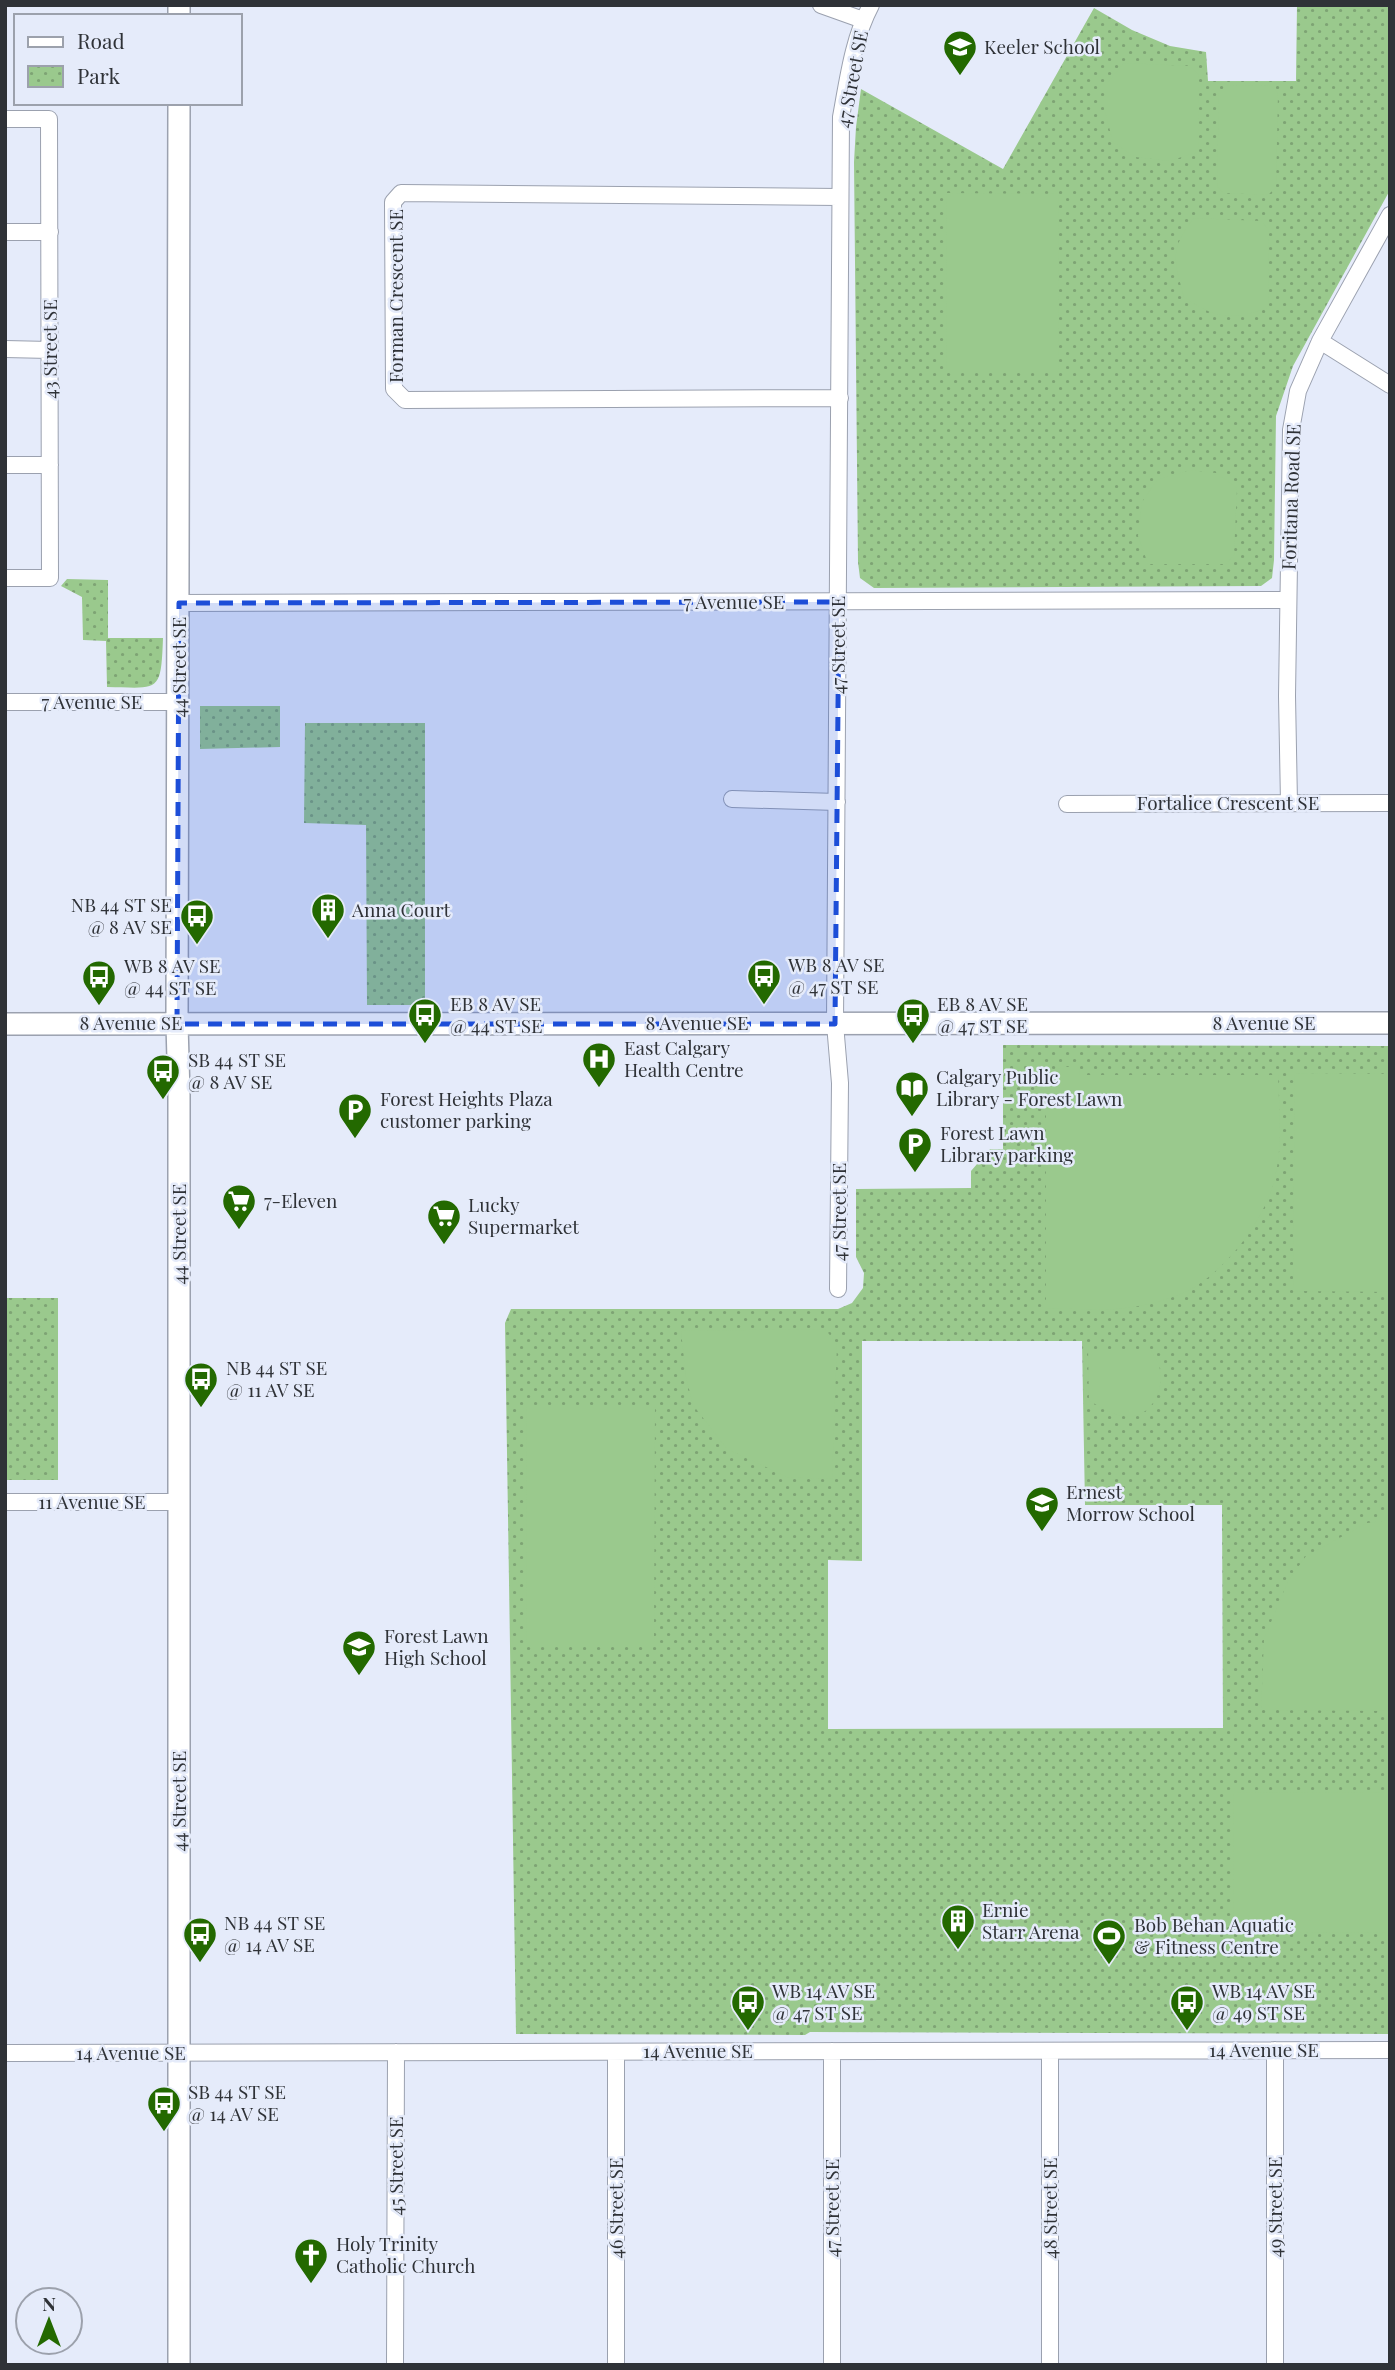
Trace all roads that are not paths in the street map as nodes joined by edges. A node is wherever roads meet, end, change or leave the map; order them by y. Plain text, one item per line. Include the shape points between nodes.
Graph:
1 (821, 5) edge
2 (867, 13) edge
3 (179, 105) edge
4 (5, 119) edge
5 (839, 197) junction
6 (1390, 215) edge
7 (5, 232) edge
8 (50, 232) junction
9 (1320, 341) junction
10 (5, 349) edge
11 (50, 349) junction
12 (1390, 385) edge
13 (840, 398) junction
14 (5, 465) edge
15 (50, 465) junction
16 (5, 578) edge
17 (1288, 600) junction
18 (839, 602) junction
19 (179, 603) junction
20 (5, 702) edge
21 (178, 702) junction
22 (732, 799) dead end
23 (837, 802) junction
24 (1290, 803) junction
25 (1390, 803) edge
26 (1067, 804) dead end
27 (1390, 1023) edge
28 (5, 1024) edge
29 (177, 1024) junction
30 (835, 1024) junction
31 (838, 1289) dead end
32 (5, 1502) edge
33 (179, 1502) junction
34 (1275, 2050) junction
35 (1390, 2050) edge
36 (832, 2051) junction
37 (1049, 2051) junction
38 (396, 2052) junction
39 (616, 2052) junction
40 (5, 2053) edge
41 (179, 2053) junction
42 (179, 2365) edge
43 (395, 2365) edge
44 (616, 2365) edge
45 (832, 2365) edge
46 (1050, 2365) edge
47 (1275, 2365) edge

1 - 2 street
2 - 5 street, 47 Street SE via 841,117
3 - 19 street, 44 Street SE
4 - 8 street, 43 Street SE via 49,119
5 - 13 street, 47 Street SE
5 - 13 street, Forman Crescent SE via 401,193 393,202 394,389 405,400
6 - 9 street, Foritana Road SE
7 - 8 street
8 - 11 street, 43 Street SE
9 - 12 street
9 - 17 street, Foritana Road SE via 1298,391 1291,430
10 - 11 street
11 - 15 street, 43 Street SE
13 - 18 street, 47 Street SE
14 - 15 street
15 - 16 street, 43 Street SE via 50,578
17 - 18 street, 7 Avenue SE
17 - 24 street, Foritana Road SE
18 - 19 street, 7 Avenue SE
18 - 23 street, 47 Street SE
19 - 21 street, 44 Street SE
20 - 21 street, 7 Avenue SE
21 - 29 street, 44 Street SE
22 - 23 street
23 - 30 street, 47 Street SE
24 - 25 street, Fortalice Crescent SE
24 - 26 street, Fortalice Crescent SE
27 - 30 street, 8 Avenue SE
28 - 29 street, 8 Avenue SE
29 - 30 street, 8 Avenue SE
29 - 33 street, 44 Street SE
30 - 31 street, 47 Street SE via 840,1083
32 - 33 street, 11 Avenue SE
33 - 41 street, 44 Street SE
34 - 35 street, 14 Avenue SE
34 - 37 street, 14 Avenue SE
34 - 47 street, 49 Street SE
36 - 37 street, 14 Avenue SE
36 - 39 street, 14 Avenue SE
36 - 45 street, 47 Street SE
37 - 46 street, 48 Street SE
38 - 39 street, 14 Avenue SE
38 - 41 street, 14 Avenue SE
38 - 43 street, 45 Street SE
39 - 44 street, 46 Street SE
40 - 41 street, 14 Avenue SE
41 - 42 street, 44 Street SE

